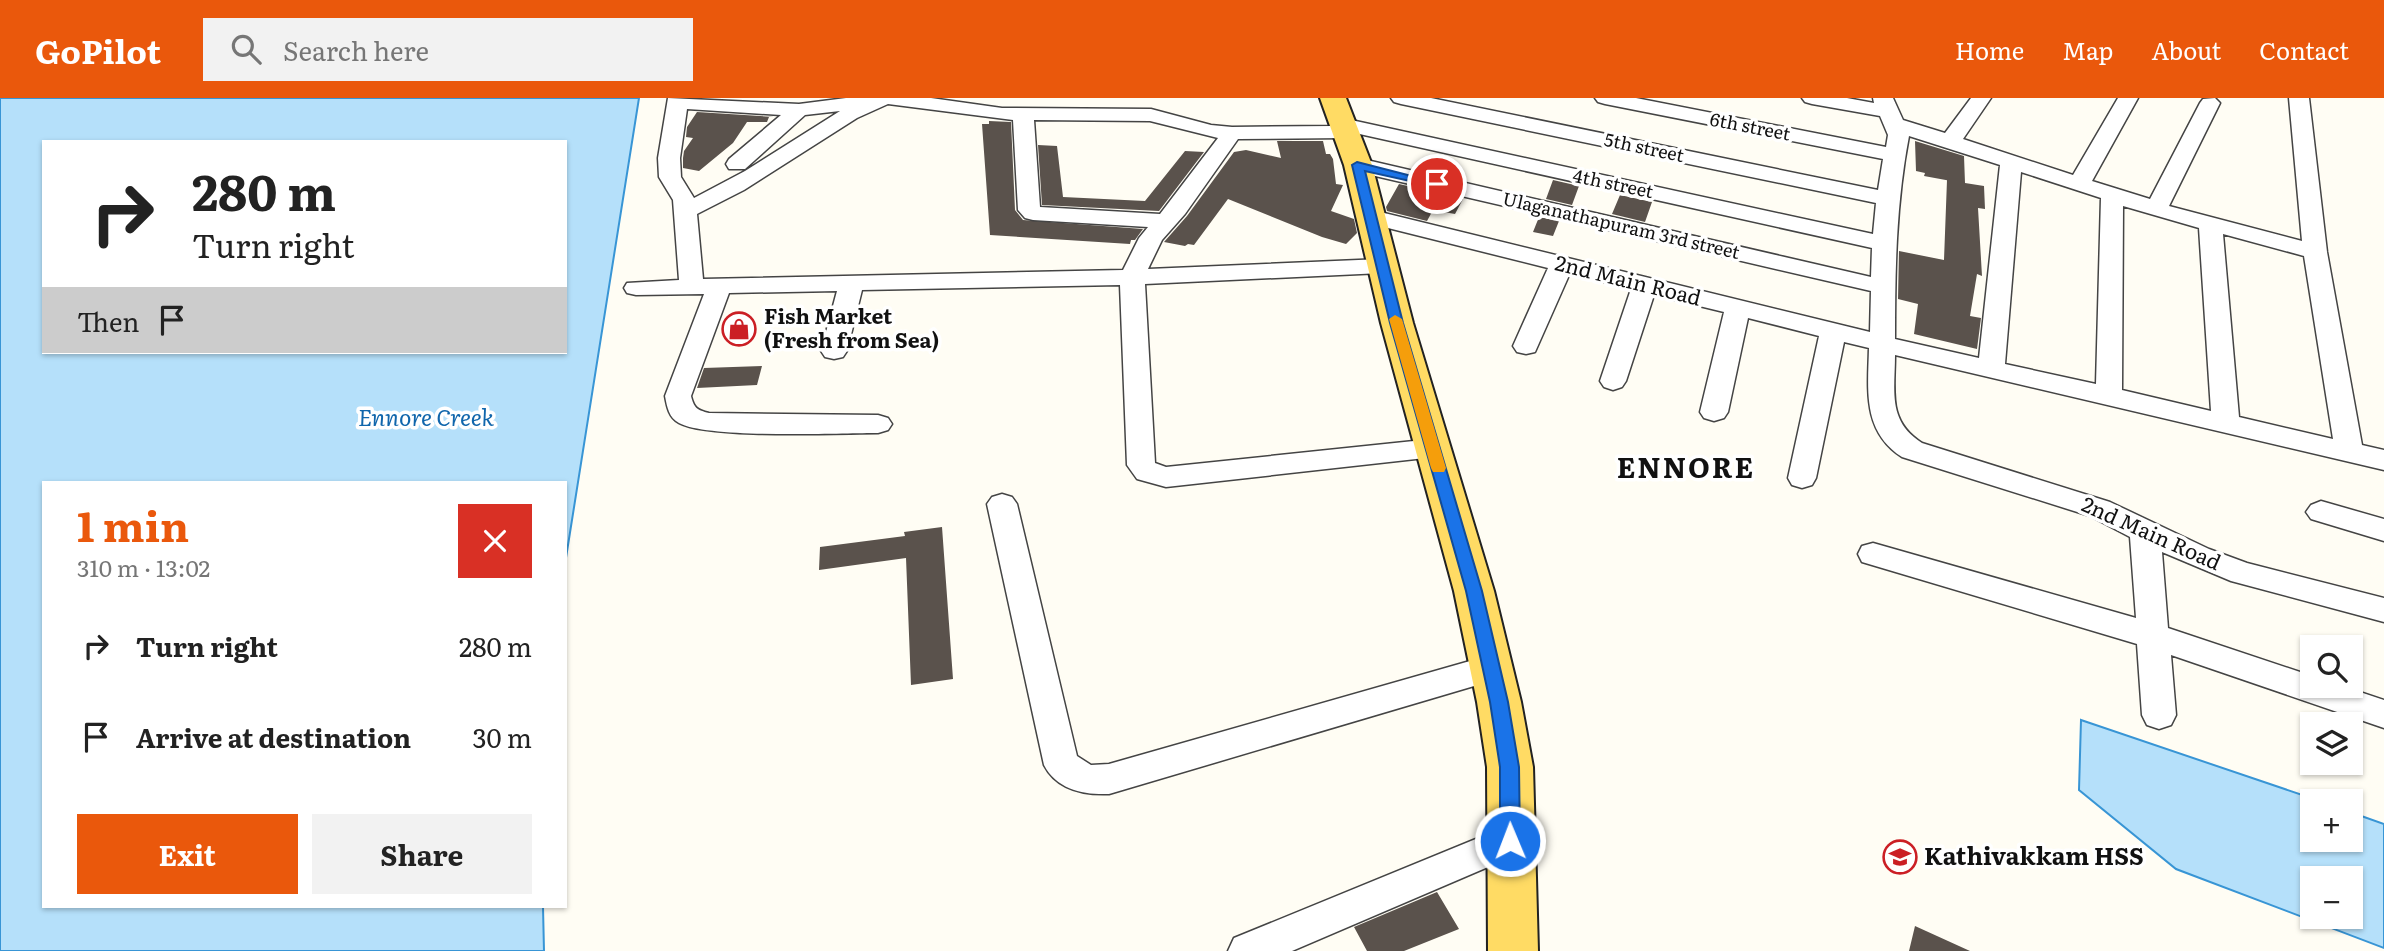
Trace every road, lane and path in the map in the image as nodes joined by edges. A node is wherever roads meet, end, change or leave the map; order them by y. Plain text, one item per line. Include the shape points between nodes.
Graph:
1 (1401, 98) edge
2 (1605, 98) edge
3 (1812, 98) edge
4 (1981, 98) edge
5 (2128, 98) edge
6 (2300, 98) edge
7 (884, 99) edge
8 (678, 100) edge
9 (2210, 103) dead end
10 (1055, 106) edge
11 (1152, 107) edge
12 (799, 110) junction
13 (1889, 111) edge
14 (1023, 115) junction
15 (1344, 130) edge
16 (1232, 133) junction
17 (1954, 136) dead end
18 (1894, 155) junction
19 (737, 163) dead end
20 (2011, 163) junction
21 (2082, 177) dead end
22 (2112, 193) junction
23 (1887, 199) junction
24 (2157, 209) junction
25 (685, 210) junction
26 (1372, 217) junction
27 (1166, 221) junction
28 (2210, 223) junction
29 (1883, 243) junction
30 (2315, 252) junction
31 (1562, 264) junction
32 (1382, 265) junction
33 (1132, 277) junction
34 (851, 284) junction
35 (1645, 285) junction
36 (692, 287) junction
37 (719, 287) junction
38 (1884, 287) junction
39 (636, 288) dead end
40 (1738, 308) junction
41 (1833, 332) junction
42 (1884, 344) junction
43 (1525, 346) dead end
44 (834, 351) dead end
45 (1991, 369) junction
46 (1612, 381) dead end
47 (2109, 396) junction
48 (1714, 412) dead end
49 (878, 424) dead end
50 (2226, 424) junction
51 (1433, 449) junction
52 (2348, 451) junction
53 (2384, 460) edge
54 (1802, 478) dead end
55 (1002, 504) dead end
56 (2321, 512) dead end
57 (2384, 530) edge
58 (2145, 532) junction
59 (1872, 554) dead end
60 (2384, 610) edge
61 (2153, 636) junction
62 (1491, 668) junction
63 (2384, 714) edge
64 (2159, 715) dead end
65 (1510, 841) junction
66 (1248, 951) edge
67 (1513, 951) edge

1 - 23 street, 5th street
2 - 18 street, 6th street
3 - 13 street
4 - 17 street
5 - 21 street
6 - 30 street
7 - 12 street
7 - 14 street
7 - 25 street via 742,183
8 - 12 street
8 - 25 street via 670,177
9 - 24 street
10 - 11 street
10 - 14 street
11 - 16 street via 1210,131
12 - 19 street
13 - 18 street via 1899,135
13 - 20 street
14 - 27 street via 1029,210 1033,213
15 - 16 street
15 - 26 main road
15 - 29 street, 4th street
15 - 38 street, Ulaganathapuram 3rd street
16 - 27 street
18 - 23 street
20 - 22 street
20 - 45 street
22 - 24 street
22 - 47 street
23 - 29 street
24 - 28 street
25 - 36 street
26 - 31 street, 2nd Main Road
26 - 32 main road
27 - 33 street via 1151,238
28 - 30 street
28 - 50 street
29 - 38 street
30 - 52 street
31 - 35 street, 2nd Main Road
31 - 43 street
32 - 33 street
32 - 51 main road
33 - 34 street
33 - 51 street via 1141,465 1147,472 1166,477
34 - 37 street
34 - 44 street
35 - 40 street, 2nd Main Road
35 - 46 street
36 - 37 street
36 - 39 street
37 - 49 street via 678,396 681,410 709,422
38 - 42 street
40 - 41 street, 2nd Main Road
40 - 48 street
41 - 42 street, 2nd Main Road
41 - 54 street
42 - 45 street, 2nd Main Road
42 - 58 street, 2nd Main Road via 1881,402 1895,439 1912,450 2100,509
45 - 47 street, 2nd Main Road
47 - 50 street, 2nd Main Road
50 - 52 street, 2nd Main Road
51 - 62 main road
52 - 53 street, 2nd Main Road
55 - 62 street via 1062,765 1086,780 1109,779
56 - 57 street
58 - 60 street, 2nd Main Road via 2242,573
58 - 61 street
59 - 61 street
61 - 63 street
61 - 64 street
62 - 65 main road via 1510,767
65 - 66 street
65 - 67 main road

